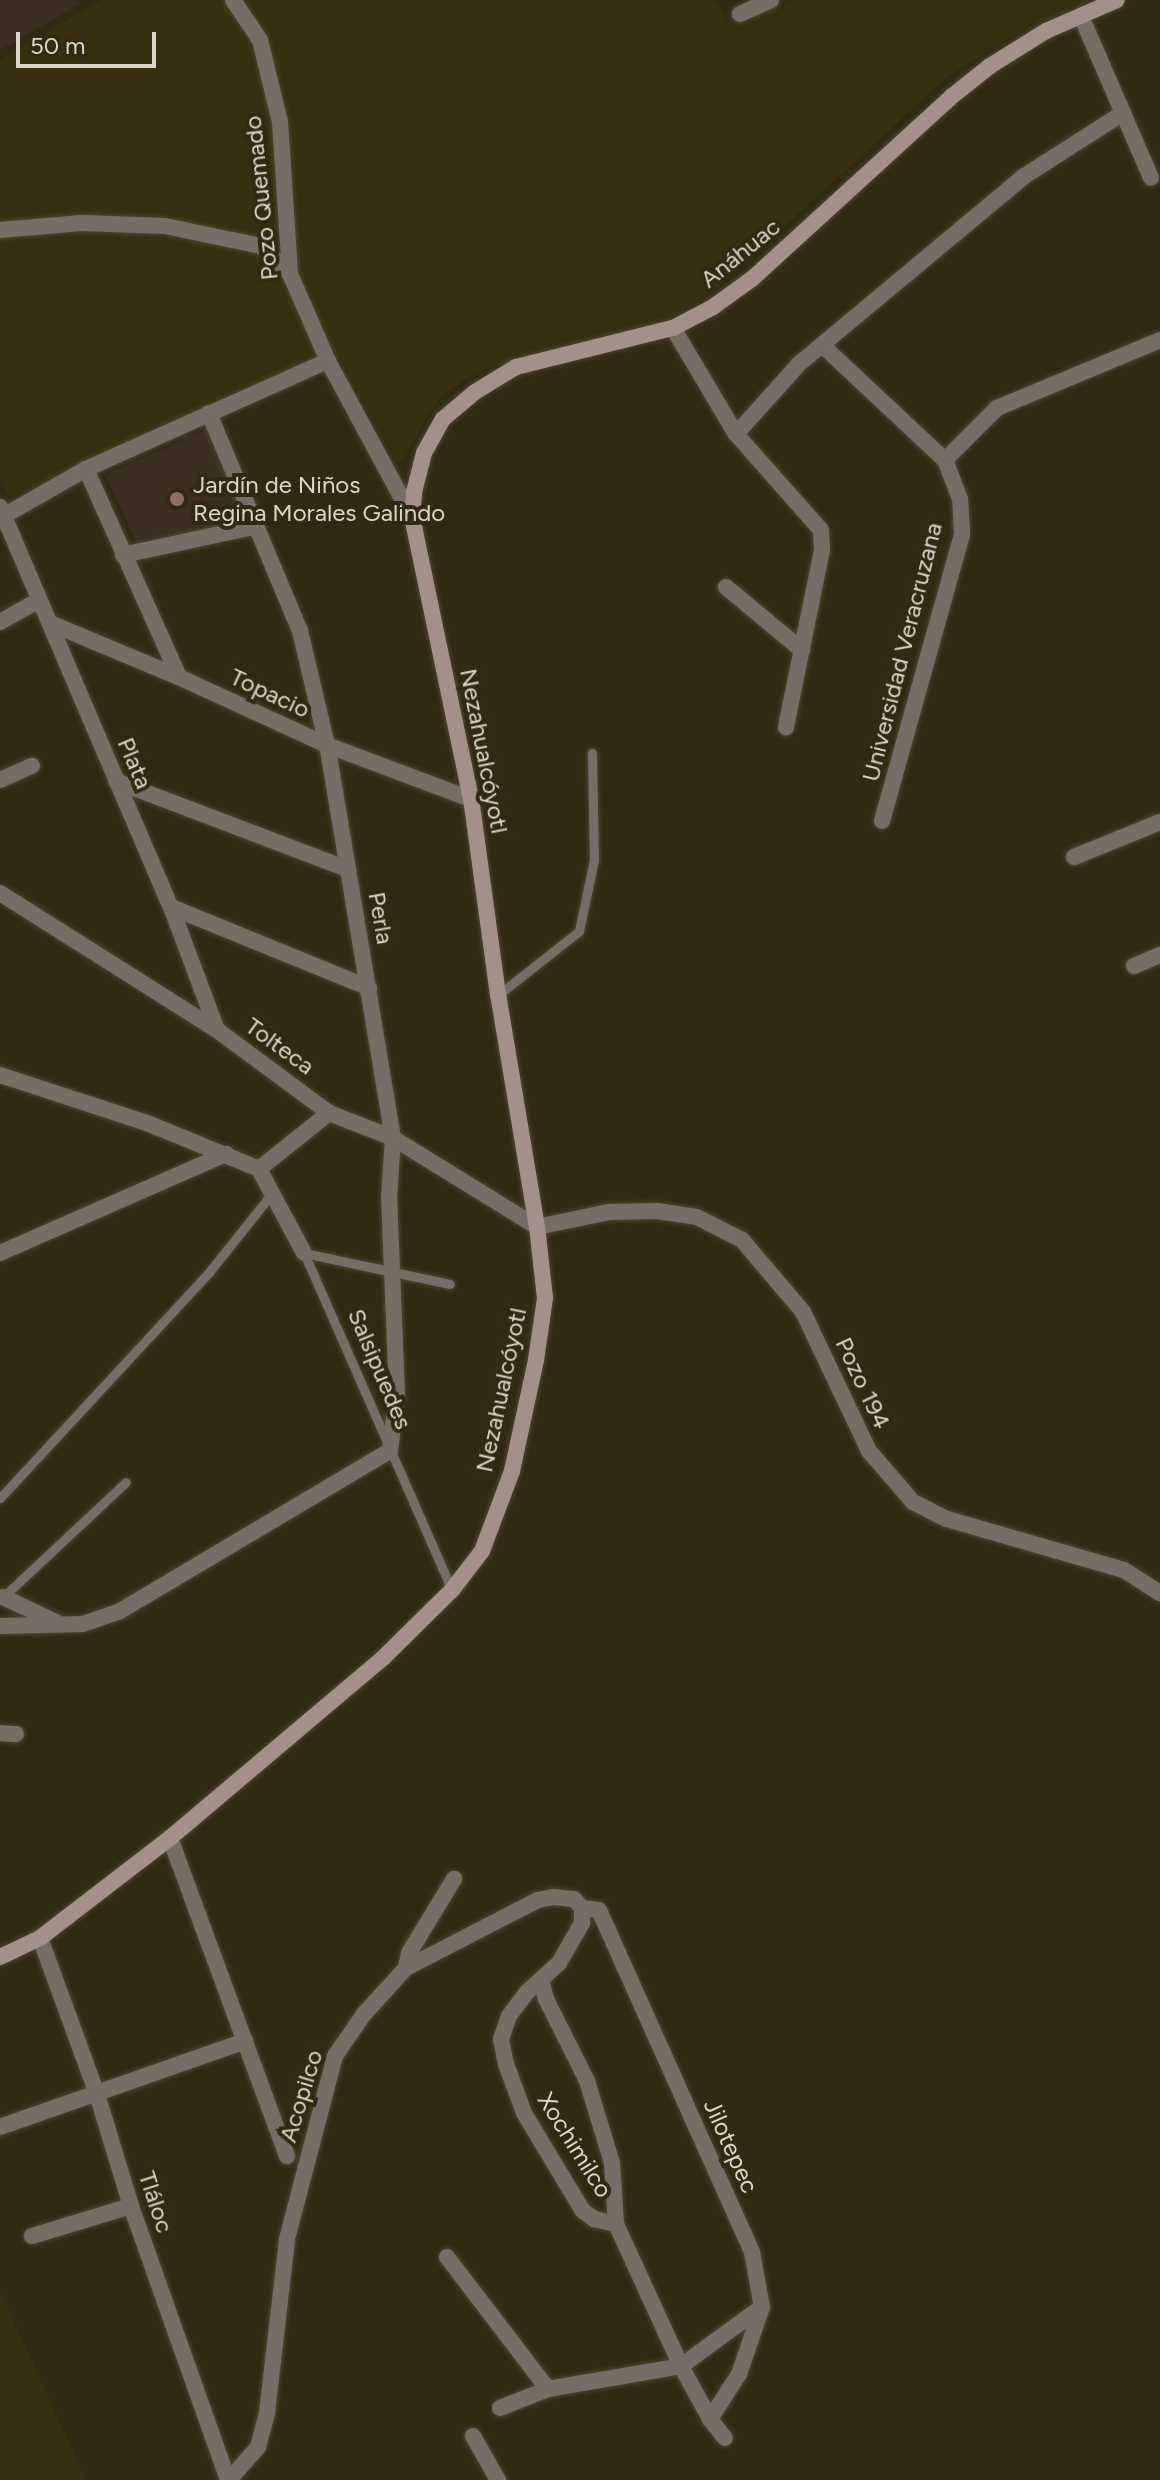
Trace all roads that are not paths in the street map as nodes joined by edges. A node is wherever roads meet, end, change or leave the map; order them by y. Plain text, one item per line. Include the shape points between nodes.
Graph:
1 (233, 0) edge
2 (771, 0) edge
3 (1117, 0) edge
4 (740, 14) dead end
5 (1081, 16) junction
6 (1123, 113) junction
7 (1151, 178) dead end
8 (0, 230) edge
9 (290, 274) junction
10 (673, 328) junction
11 (1160, 340) edge
12 (823, 346) junction
13 (328, 361) junction
14 (209, 413) junction
15 (736, 434) junction
16 (945, 460) junction
17 (86, 469) junction
18 (1, 514) edge
19 (412, 517) junction
20 (257, 526) junction
21 (123, 555) junction
22 (726, 587) dead end
23 (39, 600) junction
24 (0, 622) edge
25 (52, 624) junction
26 (802, 650) junction
27 (179, 677) junction
28 (786, 727) dead end
29 (327, 745) junction
30 (592, 753) dead end
31 (32, 766) dead end
32 (0, 780) edge
33 (116, 781) junction
34 (471, 799) junction
35 (882, 821) dead end
36 (1160, 822) edge
37 (1074, 857) dead end
38 (348, 869) junction
39 (0, 893) edge
40 (171, 907) junction
41 (1160, 955) edge
42 (1134, 966) dead end
43 (369, 988) junction
44 (498, 995) junction
45 (217, 1030) junction
46 (0, 1075) edge
47 (329, 1113) junction
48 (393, 1138) junction
49 (226, 1154) junction
50 (259, 1169) junction
51 (273, 1192) junction
52 (537, 1227) junction
53 (0, 1253) edge
54 (304, 1253) junction
55 (394, 1271) junction
56 (450, 1284) dead end
57 (390, 1451) junction
58 (126, 1482) dead end
59 (0, 1498) edge
60 (452, 1590) junction
61 (1160, 1593) edge
62 (1, 1594) edge
63 (61, 1624) junction
64 (0, 1626) edge
65 (170, 1838) junction
66 (454, 1879) dead end
67 (582, 1908) junction
68 (40, 1938) junction
69 (0, 1957) edge
70 (406, 1968) junction
71 (541, 1980) junction
72 (245, 2041) junction
73 (97, 2094) junction
74 (0, 2127) edge
75 (287, 2156) dead end
76 (131, 2206) junction
77 (616, 2224) junction
78 (32, 2236) dead end
79 (447, 2257) dead end
80 (762, 2307) junction
81 (681, 2366) junction
82 (548, 2389) junction
83 (500, 2408) dead end
84 (710, 2419) junction
85 (473, 2436) dead end
86 (725, 2438) dead end
87 (496, 2479) edge
88 (228, 2480) edge

1 - 9 street, Pozo Quemado via 260,40 280,122
2 - 4 street
3 - 5 main road, Anáhuac
5 - 6 street
5 - 10 main road, Anáhuac via 990,66 753,278
6 - 7 street
6 - 12 street via 1023,177
8 - 9 street via 82,223 165,226 261,246
9 - 13 street, Pozo Quemado
10 - 15 street
10 - 19 main road, Anáhuac via 516,367 475,392 443,419 424,453
11 - 16 street via 997,408
12 - 15 street
12 - 16 street
13 - 14 street
13 - 19 street, Pozo Quemado
14 - 17 street
14 - 20 street, Perla
15 - 26 street via 821,530 822,550
16 - 35 street, Universidad Veracruzana via 960,499 962,534
17 - 18 street
17 - 21 street
18 - 23 street, Plata
19 - 34 main road, Nezahualcóyotl
20 - 21 street
20 - 29 street, Perla via 300,631
21 - 27 street
22 - 26 street
23 - 24 street
23 - 25 street, Plata
25 - 27 street, Topacio
25 - 33 street, Plata
26 - 28 street
27 - 29 street, Topacio
29 - 34 street, Topacio
29 - 38 street, Perla
30 - 44 lane via 594,860 579,931
31 - 32 street
33 - 38 street
33 - 40 street, Plata
34 - 44 main road, Nezahualcóyotl
36 - 37 street
38 - 43 street, Perla
39 - 45 street, Tolteca
40 - 43 street
40 - 45 street, Plata
41 - 42 street
43 - 48 street, Perla
44 - 52 main road, Nezahualcóyotl
45 - 47 street, Tolteca
46 - 49 street
47 - 48 street, Tolteca
47 - 50 street
48 - 52 street, Tolteca
48 - 55 street, Perla via 389,1198
49 - 50 street
49 - 53 street
50 - 51 street, Salsipuedes
51 - 54 street, Salsipuedes
51 - 59 lane via 210,1271
52 - 60 main road, Nezahualcóyotl via 545,1298 512,1471 482,1551
52 - 61 street, Pozo 194 via 609,1212 657,1211 697,1217 742,1240 803,1312 869,1451 913,1502 947,1519 1124,1570
54 - 55 lane
54 - 57 lane, Salsipuedes
55 - 56 lane
55 - 57 street, Perla via 397,1394
57 - 60 lane, Salsipuedes
57 - 63 street via 120,1611 83,1624
58 - 62 lane
60 - 65 main road, Nezahualcóyotl via 383,1658
62 - 63 street
63 - 64 street
65 - 68 main road, Nezahualcóyotl
65 - 72 street
66 - 70 street via 409,1953
67 - 70 street, Acopilco via 574,1899 538,1900
67 - 71 street via 582,1923 572,1943
67 - 80 street, Jilotepec via 599,1910 752,2252
68 - 69 main road, Nezahualcóyotl
68 - 73 street, Tláloc
70 - 88 street, Acopilco via 335,2056 287,2239 267,2413 258,2447
71 - 77 street via 587,2081 612,2163
71 - 77 street, Xochimilco via 509,2016 501,2039 506,2064 524,2113 583,2211
72 - 73 street
72 - 75 street
73 - 74 street
73 - 76 street, Tláloc
76 - 78 street
76 - 88 street, Tláloc
77 - 81 street, Xochimilco
79 - 82 street
80 - 81 street
80 - 84 street, Jilotepec via 739,2374
81 - 82 street
81 - 84 street, Xochimilco
82 - 83 street
84 - 86 street, Xochimilco
85 - 87 street

